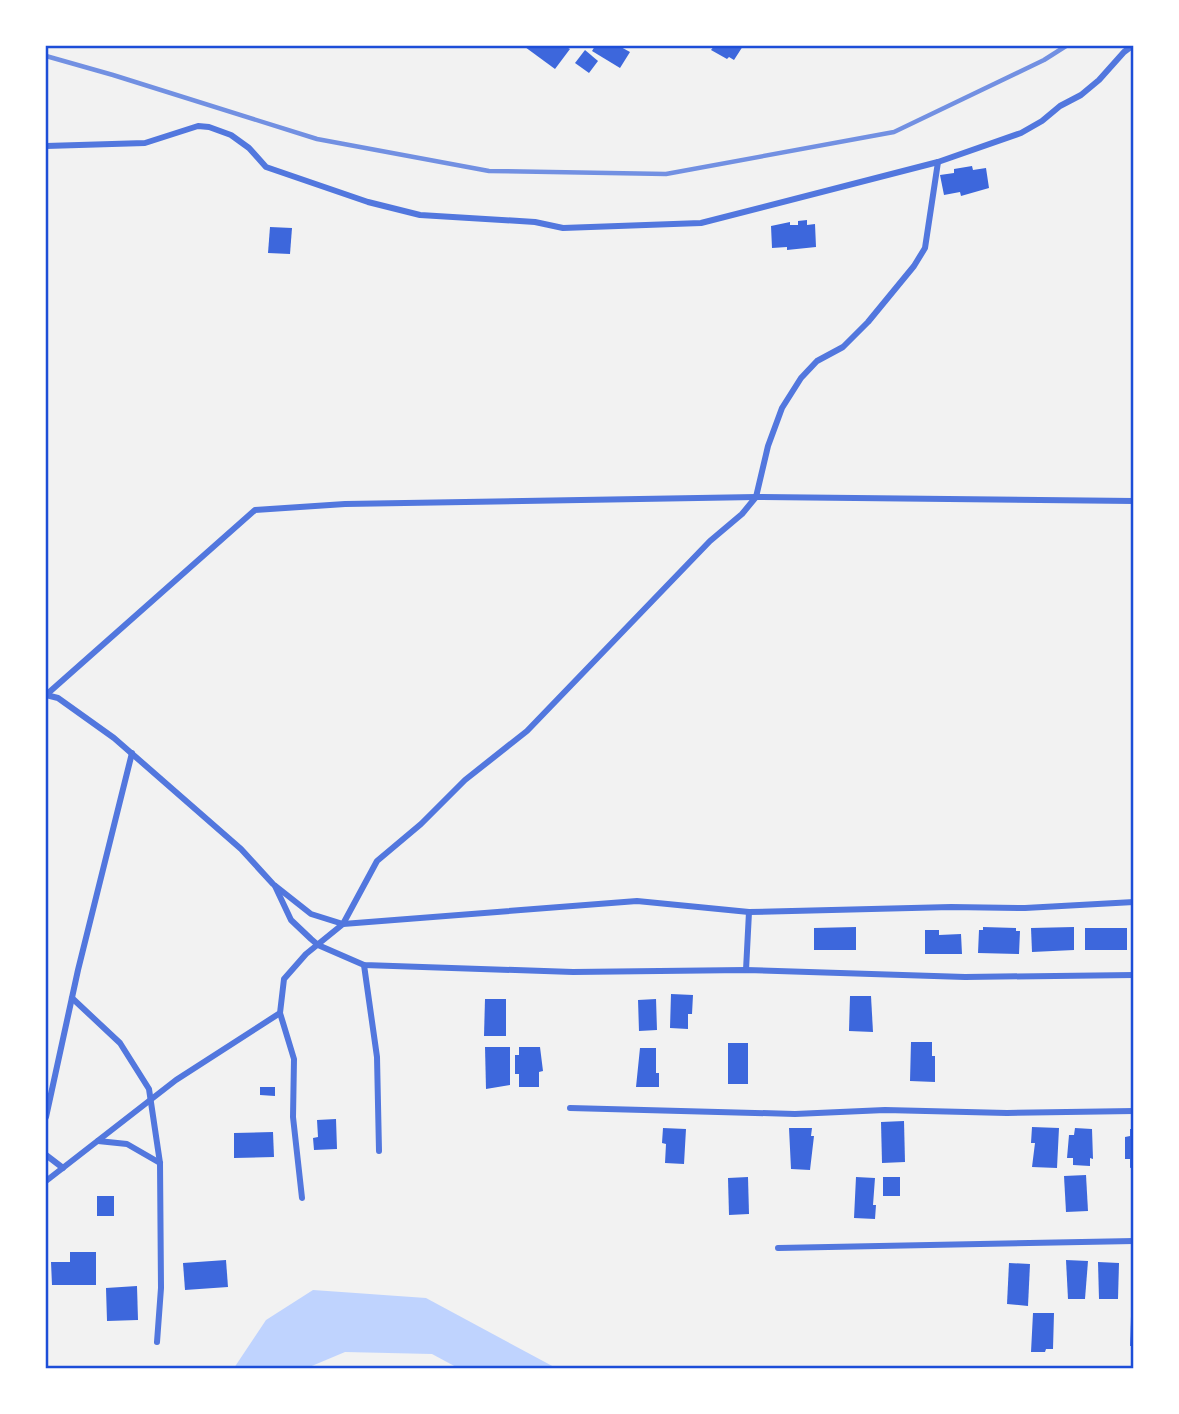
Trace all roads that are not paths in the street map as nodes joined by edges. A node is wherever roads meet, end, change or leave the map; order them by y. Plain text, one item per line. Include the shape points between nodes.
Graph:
1 (1132, 46) edge
2 (46, 146) edge
3 (938, 162) junction
4 (756, 497) junction
5 (1133, 502) edge
6 (132, 753) junction
7 (273, 884) junction
8 (1133, 902) edge
9 (749, 912) junction
10 (343, 924) junction
11 (318, 945) junction
12 (364, 965) junction
13 (746, 971) junction
14 (1133, 975) edge
15 (72, 998) junction
16 (280, 1013) junction
17 (151, 1100) junction
18 (570, 1108) dead end
19 (1133, 1111) edge
20 (46, 1117) edge
21 (98, 1141) junction
22 (379, 1152) dead end
23 (46, 1155) edge
24 (160, 1163) junction
25 (63, 1168) junction
26 (46, 1181) edge
27 (302, 1198) dead end
28 (1133, 1241) edge
29 (778, 1248) dead end
30 (157, 1342) dead end

1 - 3 street via 1099,80 1042,121
2 - 3 street via 145,143 209,127 231,135 266,167 368,202 421,215 563,228 701,223
3 - 4 street via 925,248 844,347 817,361 801,378 782,408
4 - 5 street
4 - 6 street via 345,503 255,509 46,695 58,698
4 - 10 street via 527,731 465,780 377,861
6 - 7 street via 241,849
6 - 15 street
7 - 10 street via 311,914
7 - 11 street via 291,920
8 - 9 street
9 - 10 street via 637,901
9 - 13 street
10 - 11 street
11 - 12 street
11 - 16 street via 284,979
12 - 13 street via 560,972
12 - 22 street via 377,1057
13 - 14 street via 965,977
15 - 17 street via 120,1043
15 - 20 street
16 - 17 street
16 - 27 street via 294,1059 293,1117
17 - 21 street
17 - 24 street
18 - 19 street via 782,1114
21 - 24 street via 127,1144
21 - 25 street
23 - 25 street
24 - 30 street
25 - 26 street
28 - 29 street

